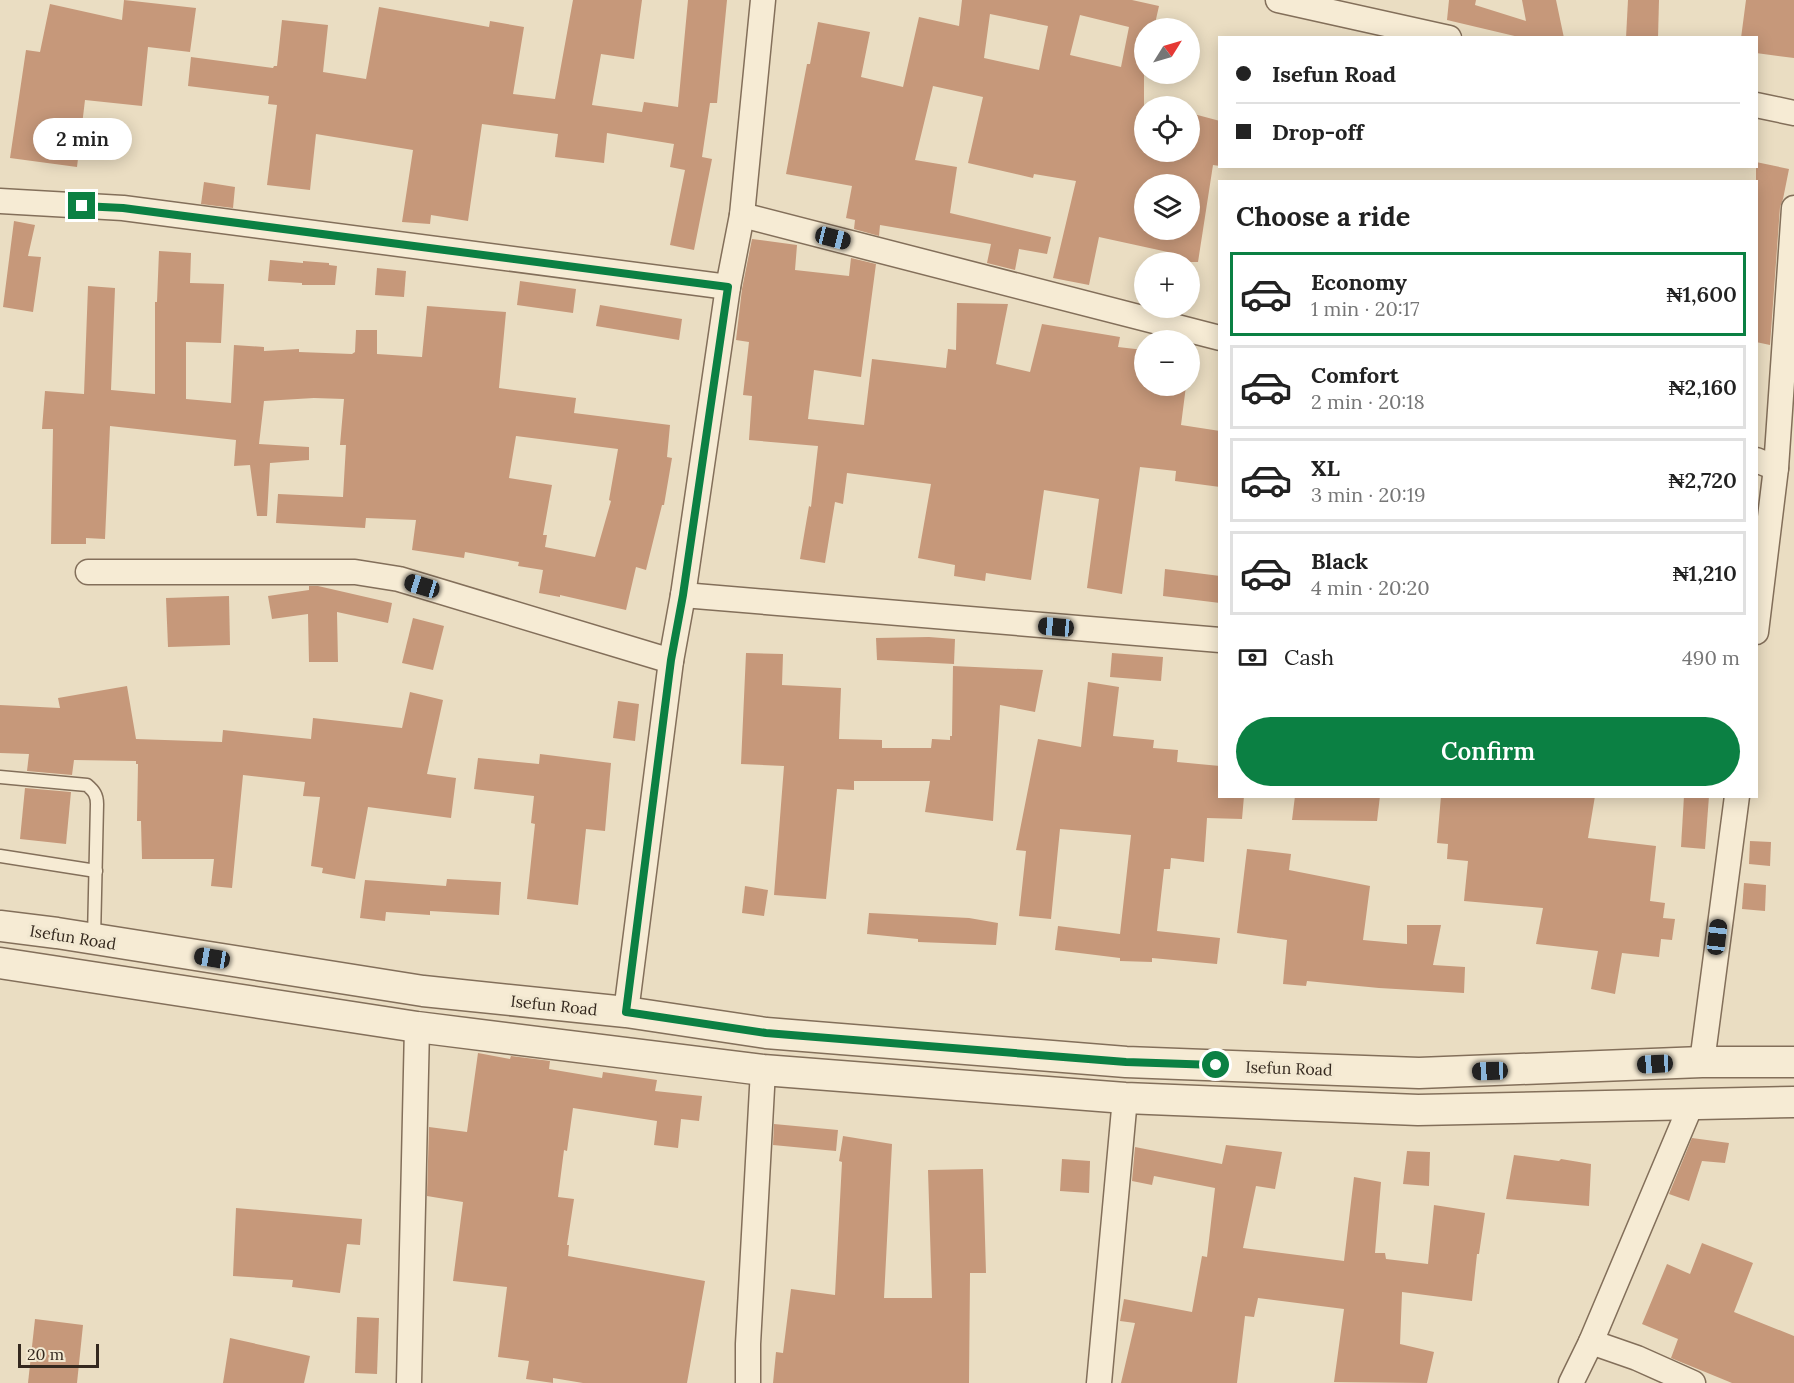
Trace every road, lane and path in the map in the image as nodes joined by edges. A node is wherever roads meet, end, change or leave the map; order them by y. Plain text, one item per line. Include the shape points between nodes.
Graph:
1 (763, 0) edge
2 (1278, 0) edge
3 (1440, 36) edge
4 (1758, 105) edge
5 (1794, 113) edge
6 (0, 201) edge
7 (1794, 208) edge
8 (742, 214) junction
9 (728, 287) junction
10 (1218, 337) edge
11 (1766, 464) edge
12 (88, 572) dead end
13 (683, 595) junction
14 (1758, 598) edge
15 (1218, 640) edge
16 (671, 660) junction
17 (0, 777) edge
18 (1737, 798) edge
19 (0, 856) edge
20 (96, 871) junction
21 (0, 926) edge
22 (94, 940) junction
23 (0, 963) edge
24 (626, 1012) junction
25 (417, 1027) junction
26 (1702, 1062) junction
27 (1794, 1062) edge
28 (764, 1070) junction
29 (1125, 1098) junction
30 (1794, 1102) edge
31 (1691, 1104) junction
32 (1591, 1342) junction
33 (409, 1383) edge
34 (748, 1383) edge
35 (1099, 1383) edge
36 (1571, 1383) edge
37 (1693, 1383) edge

1 - 8 street
2 - 3 street
4 - 5 street
6 - 9 street via 123,208
7 - 11 street
8 - 9 street
8 - 10 street
9 - 13 street
11 - 14 street
12 - 16 street via 355,572 399,579
13 - 15 street
13 - 16 street
16 - 24 street
17 - 20 lane via 87,785 94,790 98,804
18 - 26 street
19 - 20 lane
20 - 22 lane
21 - 22 street, Isefun Road
22 - 24 street, Isefun Road via 423,991
23 - 25 street
24 - 26 street, Isefun Road via 766,1033 1126,1062 1419,1073
25 - 28 street
25 - 33 street
26 - 27 street, Isefun Road
28 - 29 street
28 - 34 street
29 - 31 street via 1418,1110
29 - 35 street
30 - 31 street
31 - 32 street
32 - 36 street
32 - 37 street

